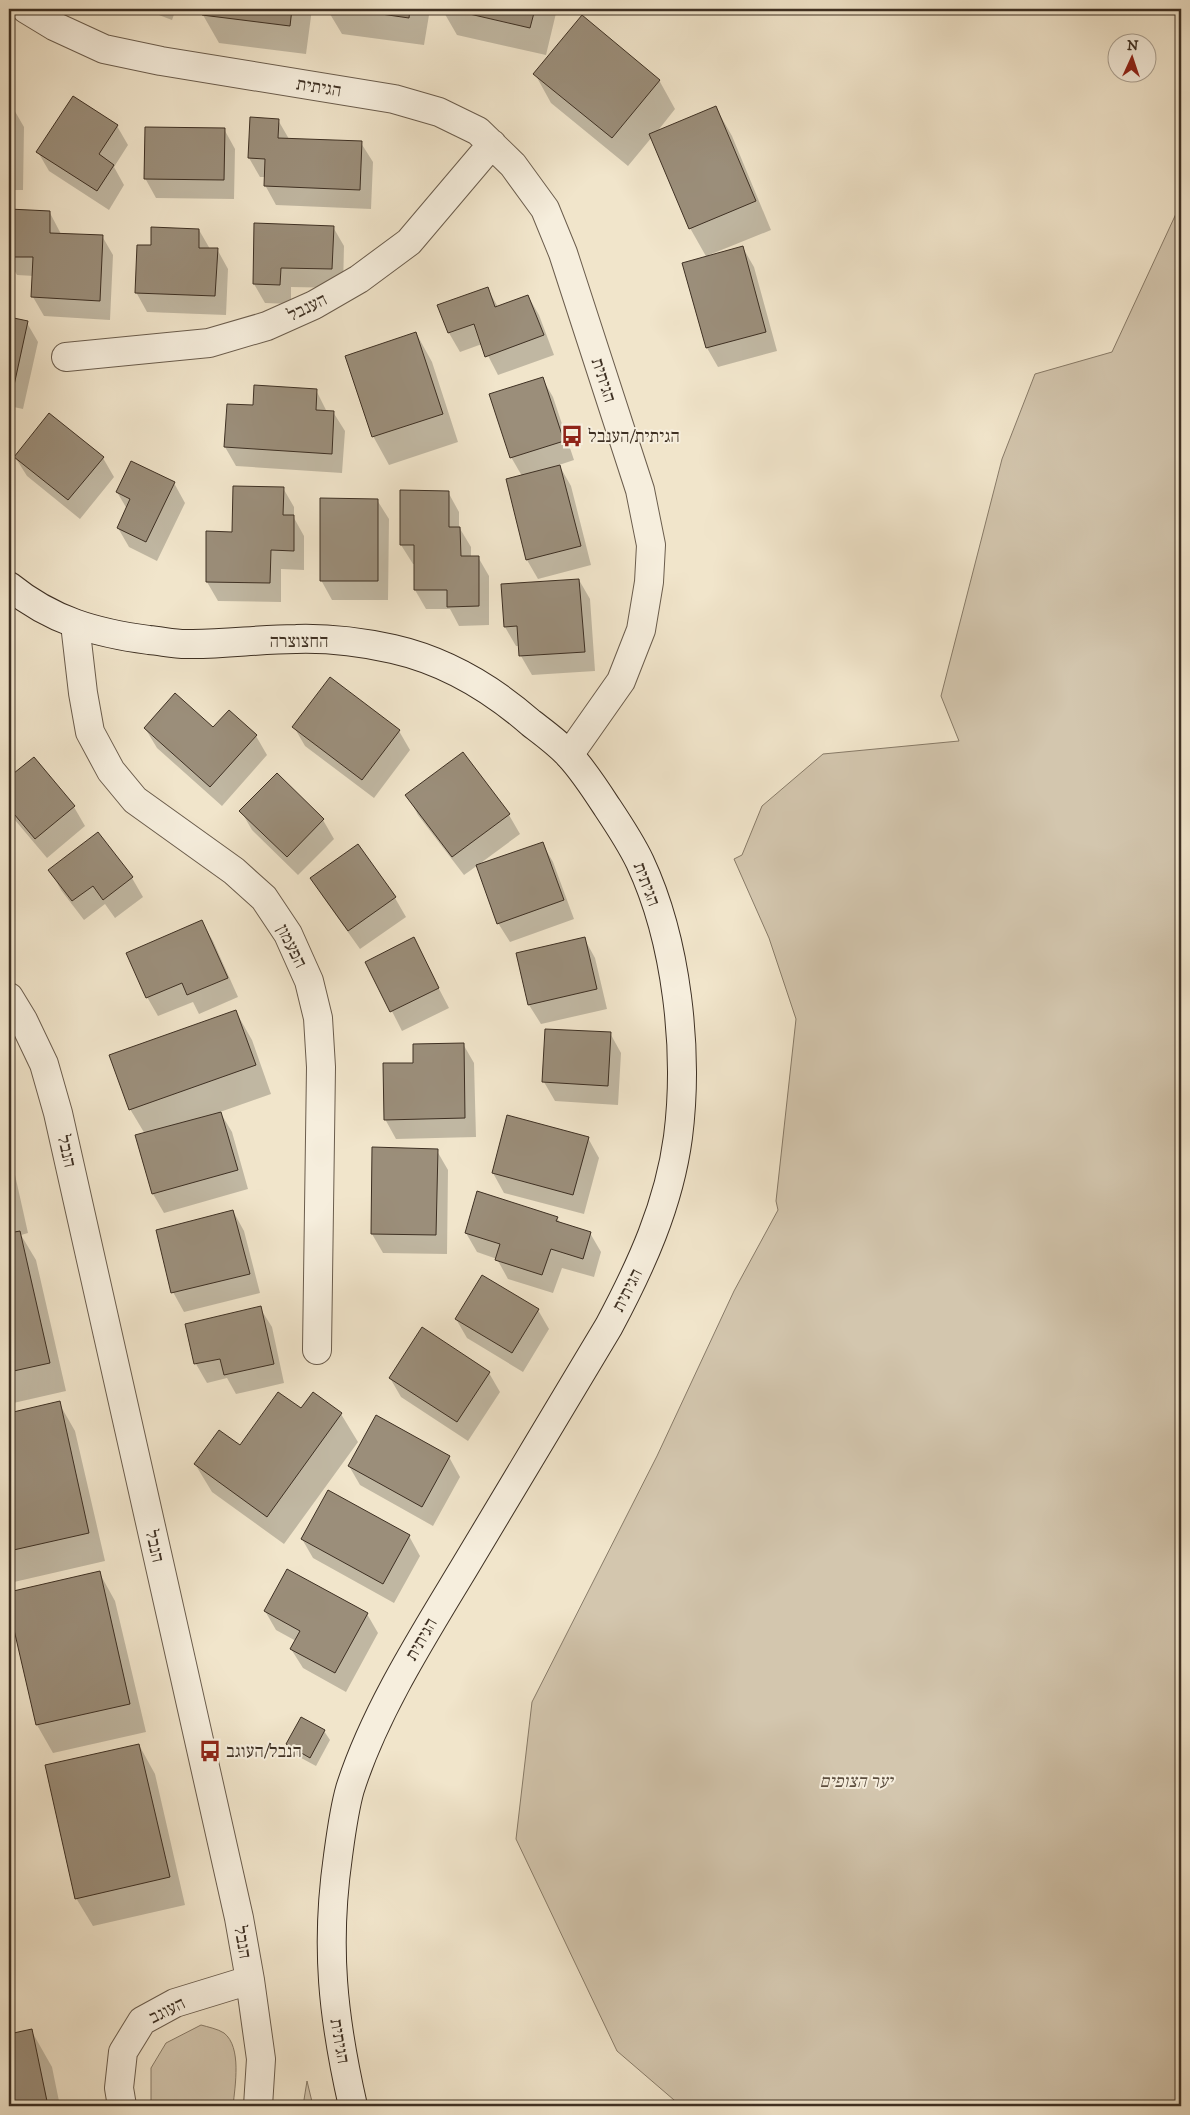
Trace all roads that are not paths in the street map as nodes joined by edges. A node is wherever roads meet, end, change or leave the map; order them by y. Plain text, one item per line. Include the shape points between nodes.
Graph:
1 (26, 9) edge
2 (492, 144) junction
3 (66, 357) dead end
4 (9, 586) edge
5 (75, 624) junction
6 (569, 755) junction
7 (9, 997) edge
8 (317, 1350) dead end
9 (250, 1980) junction
10 (122, 2106) edge
11 (258, 2106) edge
12 (354, 2106) edge

1 - 2 street, הגיתית via 104,49 394,99 439,112 478,131
2 - 3 street, הענבל via 409,242 359,279 314,305 267,326 209,343
2 - 6 street, הגיתית via 513,165 545,209 563,253 640,490 651,545 641,630 621,681
4 - 5 street, החצוצרה via 28,602
5 - 6 street, החצוצרה via 109,634 186,644 298,639 349,642 395,650 442,663 505,700
5 - 8 street, הפעמון via 90,732 111,771 135,800 234,871 264,898 288,934 308,981 318,1018 321,1067
6 - 12 street, הגיתית via 620,826 640,862 657,908 675,989 679,1029 682,1095 678,1139 654,1232 635,1276 609,1326 414,1651 350,1789 342,1827 330,1930 335,2008 342,2058
7 - 9 street, הנבל via 44,1064 58,1113 239,1918
9 - 10 street, העוגב via 175,2003 142,2022 123,2052 119,2088
9 - 11 street, הנבל via 260,2059

